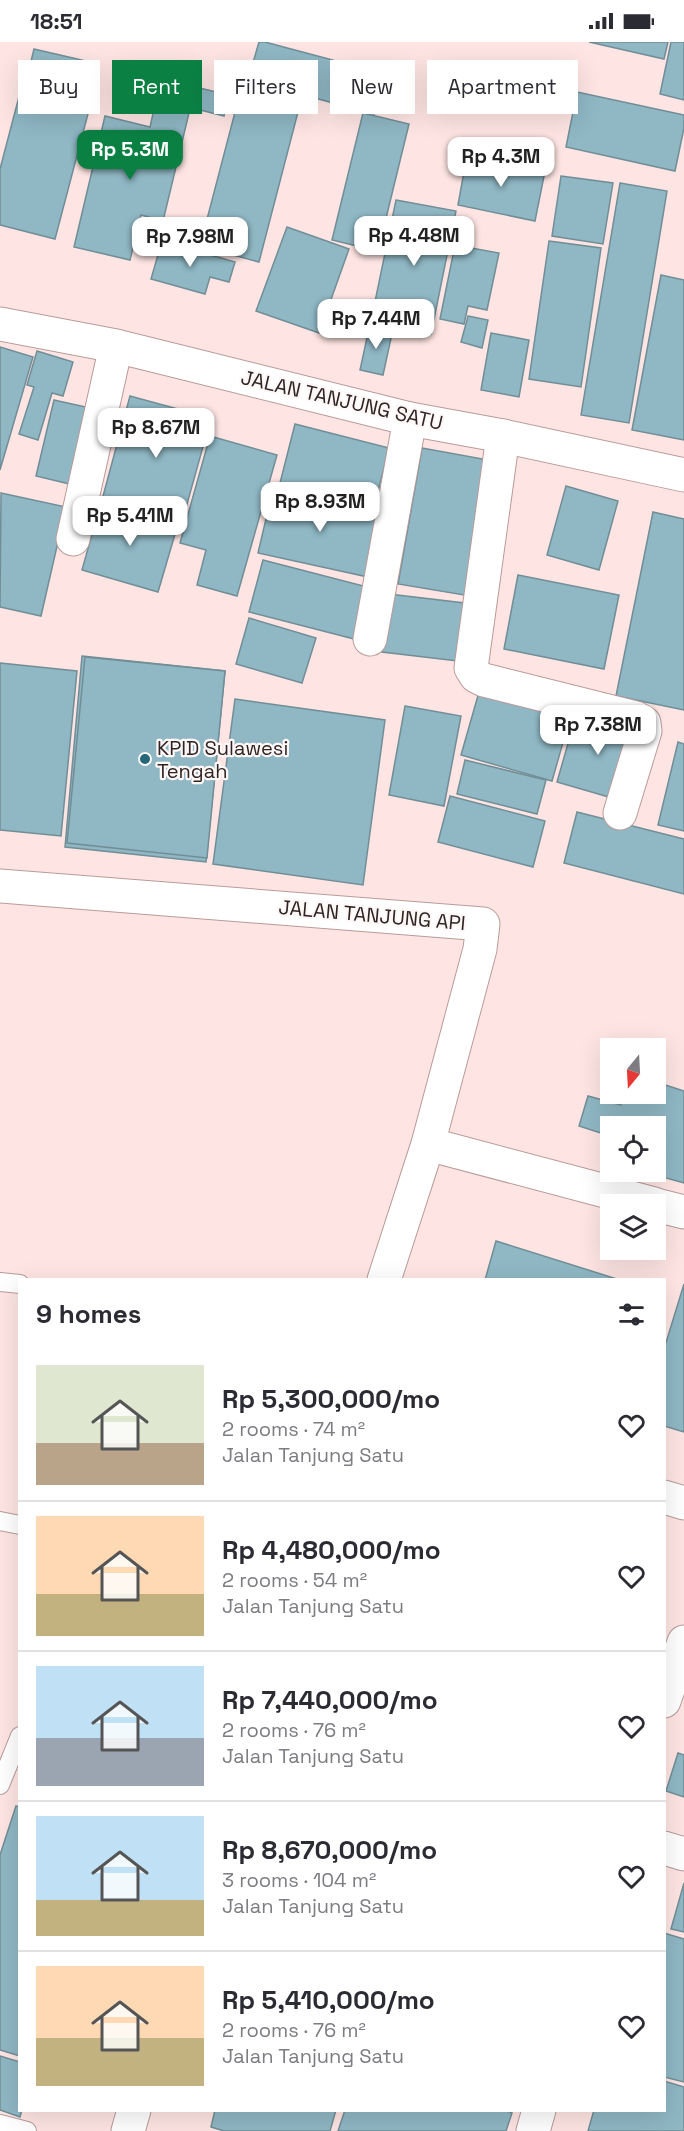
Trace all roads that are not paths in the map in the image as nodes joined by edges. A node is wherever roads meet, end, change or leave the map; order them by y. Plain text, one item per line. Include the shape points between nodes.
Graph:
1 (0, 324) edge
2 (116, 346) junction
3 (410, 418) junction
4 (503, 436) junction
5 (684, 475) edge
6 (73, 539) dead end
7 (370, 639) dead end
8 (620, 813) dead end
9 (0, 886) edge
10 (428, 1144) junction
11 (614, 1194) edge
12 (666, 1208) edge
13 (684, 1212) edge
14 (385, 1278) edge
15 (0, 1282) edge
16 (18, 1284) edge
17 (666, 1498) edge
18 (684, 1503) edge
19 (0, 1521) edge
20 (18, 1525) edge
21 (684, 1642) edge
22 (666, 1695) edge
23 (18, 1741) edge
24 (0, 1785) edge
25 (666, 1849) edge
26 (684, 1854) edge
27 (133, 2112) edge
28 (538, 2112) edge
29 (0, 2124) edge
30 (27, 2131) edge
31 (128, 2131) edge
32 (533, 2131) edge

1 - 2 street, JALAN TANJUNG SATU
2 - 3 street, JALAN TANJUNG SATU
2 - 6 street
3 - 4 street, JALAN TANJUNG SATU
3 - 7 street
4 - 5 street, JALAN TANJUNG SATU
4 - 8 street via 471,668 484,680 644,723 645,731
9 - 10 street, JALAN TANJUNG API via 483,924 480,949
10 - 11 street
10 - 14 street, JALAN TANJUNG API
12 - 13 street
15 - 16 lane
17 - 18 street
19 - 20 lane
21 - 22 street
23 - 24 lane
25 - 26 street
27 - 31 street
28 - 32 street
29 - 30 lane

